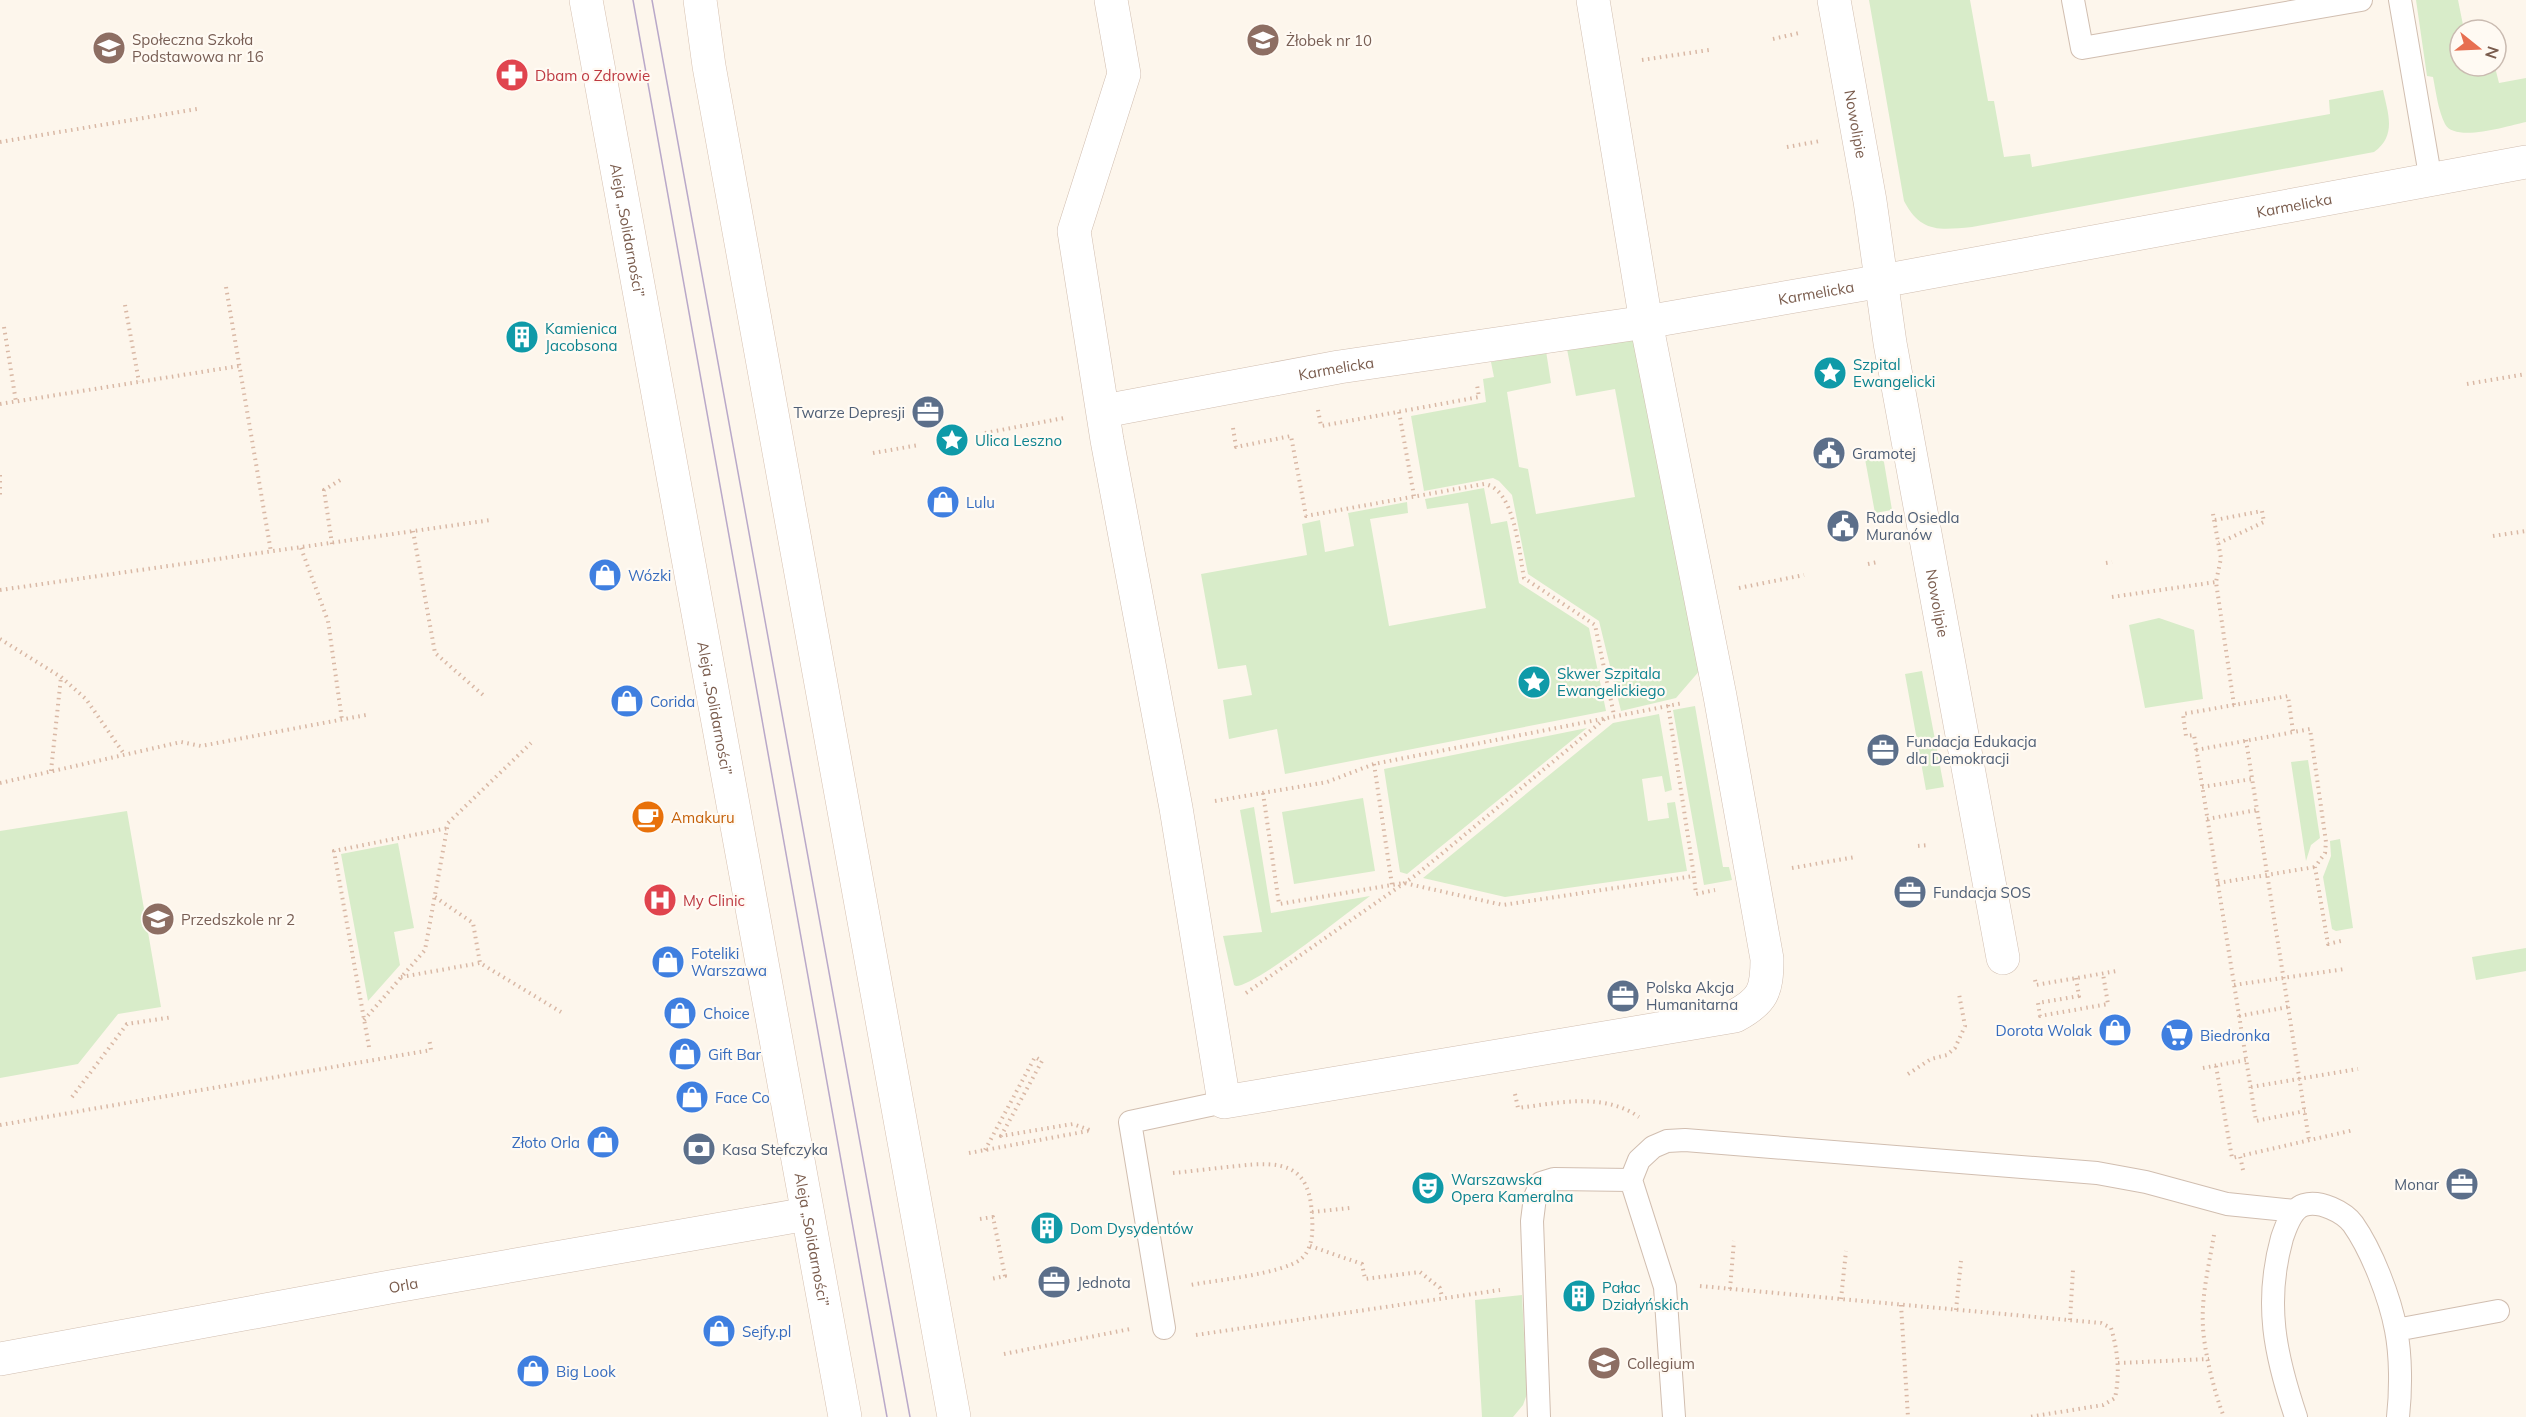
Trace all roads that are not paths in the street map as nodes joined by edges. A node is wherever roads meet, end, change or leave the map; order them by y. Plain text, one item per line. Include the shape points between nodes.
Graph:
1 (586, 0) edge
2 (700, 0) edge
3 (1111, 0) edge
4 (1593, 0) edge
5 (1834, 0) edge
6 (2073, 0) edge
7 (2361, 0) edge
8 (2400, 0) edge
9 (2526, 162) edge
10 (2431, 180) junction
11 (1882, 281) junction
12 (1646, 322) junction
13 (1104, 411) junction
14 (2003, 958) dead end
15 (1224, 1102) junction
16 (1631, 1180) junction
17 (2295, 1211) junction
18 (807, 1214) junction
19 (2498, 1311) dead end
20 (1164, 1328) road end
21 (2396, 1330) junction
22 (0, 1359) edge
23 (845, 1417) edge
24 (954, 1417) edge
25 (1539, 1417) edge
26 (1674, 1417) edge
27 (2296, 1417) edge
28 (2398, 1417) edge

1 - 18 street, Aleja „Solidarności”
2 - 24 street
3 - 13 street via 1124,74 1074,231
4 - 12 street
5 - 11 street, Nowolipie
6 - 7 lane via 2082,48
8 - 10 lane
9 - 10 street, Karmelicka
10 - 11 street, Karmelicka
11 - 12 street, Karmelicka
11 - 14 street, Nowolipie via 1894,366
12 - 13 street, Karmelicka via 1339,367
12 - 15 street via 1754,883 1767,959 1762,997 1735,1016
13 - 15 street via 1176,808
15 - 20 lane via 1130,1122
16 - 17 lane via 1639,1160 1653,1147 1685,1140 2097,1173 2227,1204
16 - 25 lane via 1554,1179 1541,1183 1535,1197 1532,1221
16 - 26 lane via 1665,1287
17 - 21 lane via 2304,1205 2318,1205 2340,1212 2352,1223 2380,1281
17 - 27 lane via 2280,1248 2271,1305 2276,1347
18 - 22 street, Orla
18 - 23 street, Aleja „Solidarności”
19 - 21 lane
21 - 28 lane

